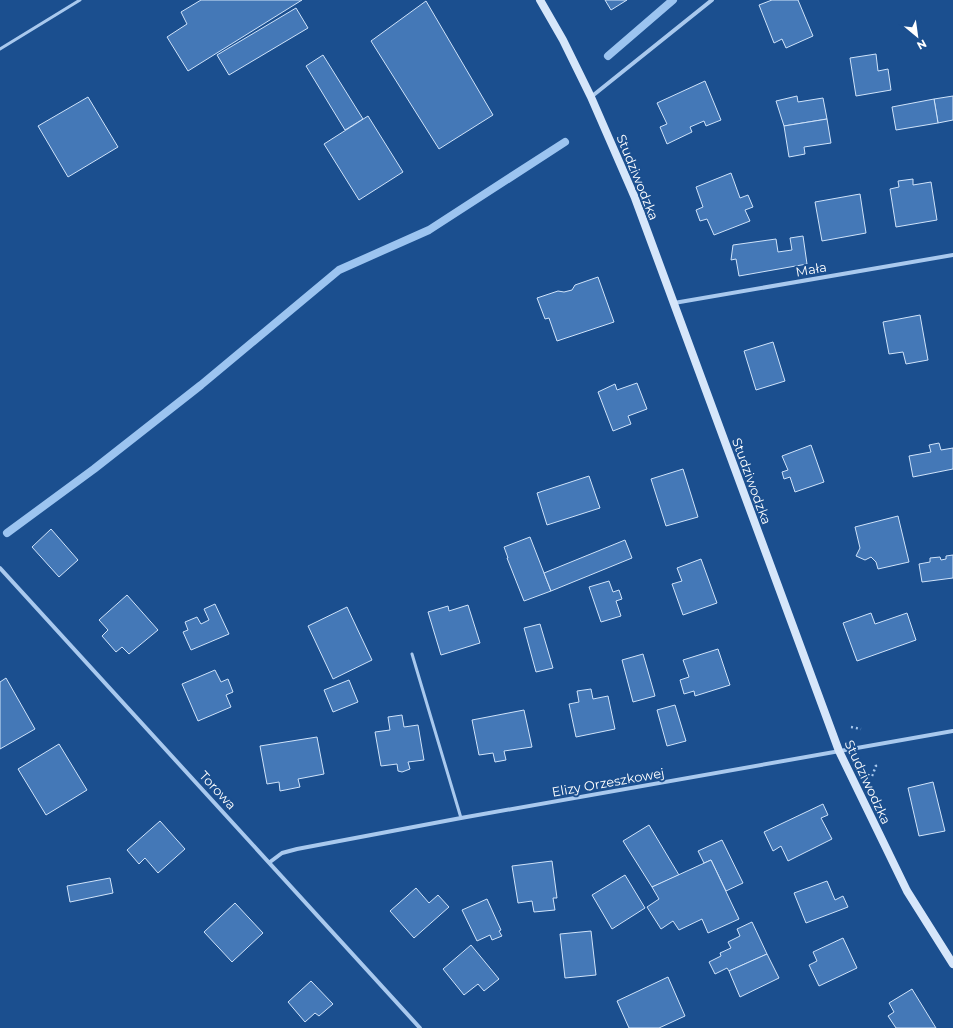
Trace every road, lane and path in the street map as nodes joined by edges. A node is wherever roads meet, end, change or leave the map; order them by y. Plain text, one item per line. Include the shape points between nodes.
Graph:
1 (80, 0) edge
2 (540, 0) edge
3 (712, 0) edge
4 (0, 49) edge
5 (591, 97) junction
6 (953, 255) edge
7 (673, 303) junction
8 (0, 568) edge
9 (412, 654) dead end
10 (953, 731) edge
11 (839, 751) junction
12 (461, 818) junction
13 (270, 862) junction
14 (953, 964) edge
15 (420, 1028) edge

1 - 4 lane
2 - 5 street, Studziwodzka
3 - 5 street
5 - 7 street, Studziwodzka via 635,198
6 - 7 street, Mała
7 - 11 street, Studziwodzka
8 - 13 street, Torowa
9 - 12 lane
10 - 11 street, Elizy Orzeszkowej
11 - 12 street, Elizy Orzeszkowej
11 - 14 street, Studziwodzka via 907,891
12 - 13 street, Elizy Orzeszkowej via 297,849 282,853
13 - 15 street, Torowa

